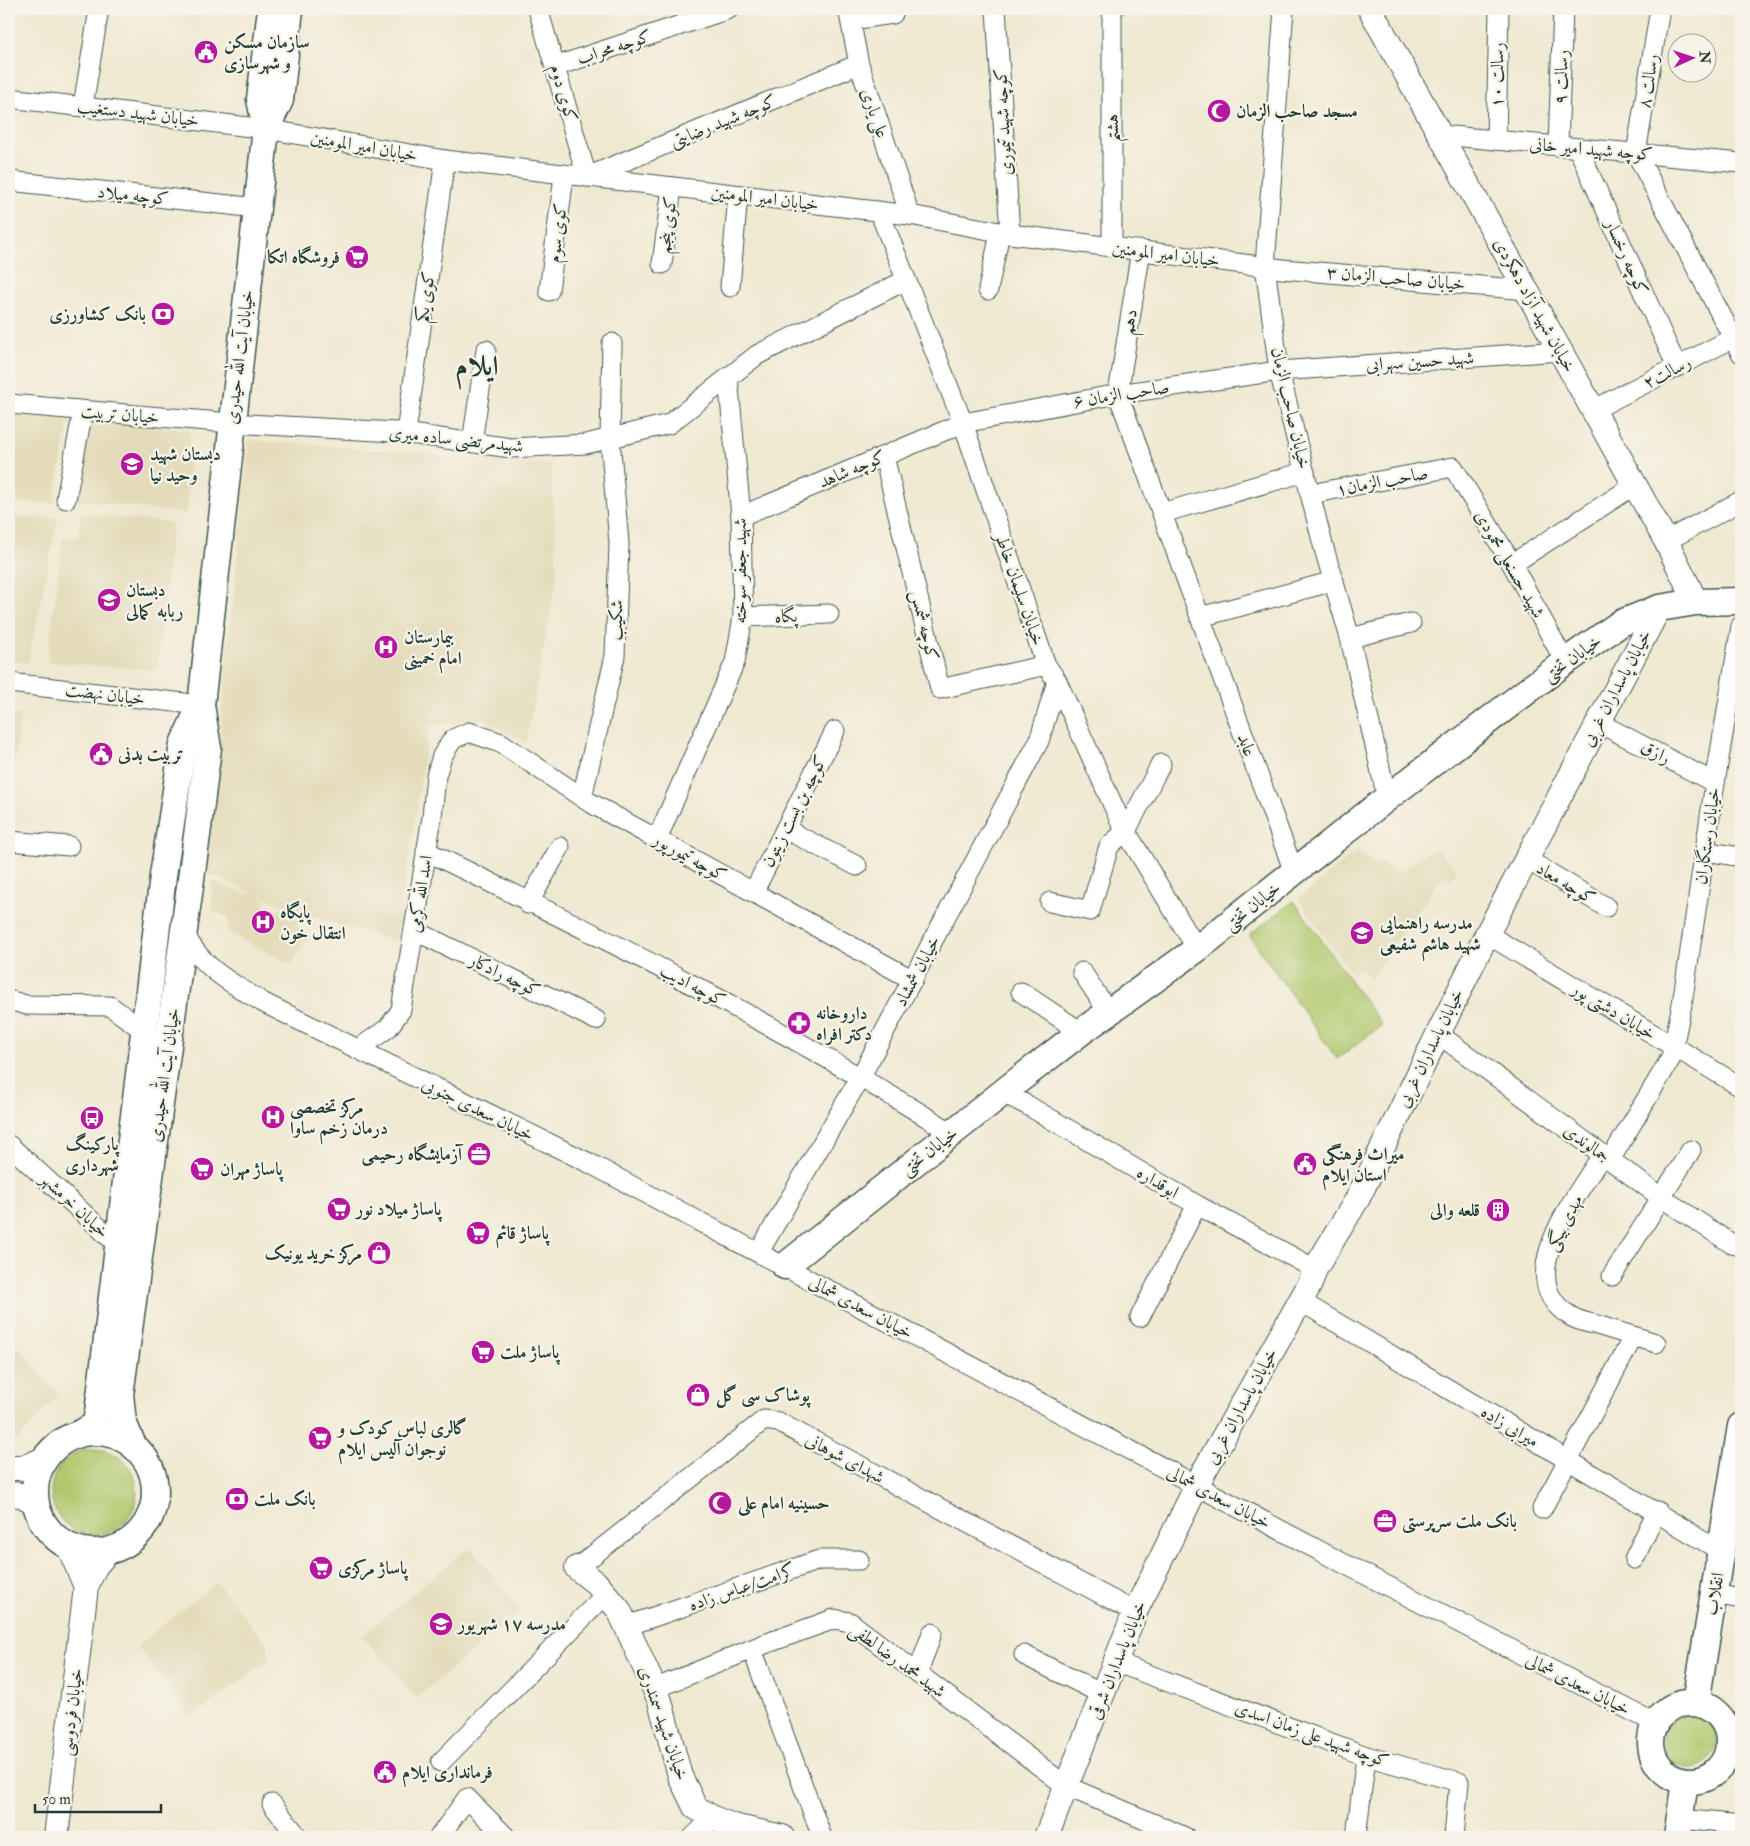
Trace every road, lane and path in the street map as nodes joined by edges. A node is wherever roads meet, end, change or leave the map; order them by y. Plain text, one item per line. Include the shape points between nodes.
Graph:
1 (99, 9) edge
2 (271, 9) edge
3 (290, 9) edge
4 (538, 9) edge
5 (729, 9) edge
6 (996, 9) edge
7 (1112, 9) edge
8 (1284, 9) edge
9 (1370, 9) edge
10 (1499, 9) edge
11 (1563, 9) edge
12 (1660, 9) edge
13 (849, 14) edge
14 (894, 14) dead end
15 (859, 64) junction
16 (557, 66) junction
17 (9, 98) edge
18 (83, 106) junction
19 (266, 129) junction
20 (1441, 135) junction
21 (1496, 140) junction
22 (1558, 146) junction
23 (1578, 148) junction
24 (1636, 153) junction
25 (445, 160) junction
26 (1741, 163) edge
27 (564, 176) junction
28 (587, 177) junction
29 (9, 182) edge
30 (672, 187) junction
31 (738, 195) junction
32 (257, 208) junction
33 (879, 211) junction
34 (910, 214) junction
35 (1005, 234) junction
36 (1112, 247) junction
37 (1141, 250) junction
38 (662, 264) dead end
39 (1264, 266) junction
40 (906, 280) junction
41 (730, 286) dead end
42 (988, 290) dead end
43 (1527, 290) junction
44 (549, 291) dead end
45 (1739, 342) edge
46 (612, 344) dead end
47 (486, 350) dead end
48 (1560, 351) junction
49 (1677, 367) junction
50 (1279, 371) junction
51 (728, 377) junction
52 (1118, 394) junction
53 (9, 404) edge
54 (1593, 410) junction
55 (84, 411) junction
56 (231, 423) junction
57 (963, 423) junction
58 (406, 433) junction
59 (610, 440) junction
60 (472, 442) junction
61 (884, 456) junction
62 (1453, 467) joint
63 (1305, 472) junction
64 (1635, 485) junction
65 (1310, 494) junction
66 (66, 499) dead end
67 (1741, 501) edge
68 (1162, 513) junction
69 (741, 516) junction
70 (1666, 541) junction
71 (1512, 564) junction
72 (1334, 581) junction
73 (1741, 601) edge
74 (1696, 602) junction
75 (1659, 608) junction
76 (829, 614) dead end
77 (743, 617) junction
78 (1200, 617) junction
79 (1411, 623) dead end
80 (1741, 626) edge
81 (1350, 638) junction
82 (1565, 662) junction
83 (1046, 665) junction
84 (1057, 681) junction
85 (9, 684) edge
86 (201, 706) junction
87 (1597, 722) junction
88 (835, 731) dead end
89 (469, 732) joint
90 (1161, 764) dead end
91 (1715, 783) junction
92 (582, 797) junction
93 (1387, 798) junction
94 (785, 829) junction
95 (1126, 831) junction
96 (657, 839) junction
97 (9, 841) edge
98 (69, 846) dead end
99 (560, 847) dead end
100 (426, 851) junction
101 (1705, 851) junction
102 (1741, 857) edge
103 (1526, 859) junction
104 (858, 866) dead end
105 (1294, 872) junction
106 (754, 891) junction
107 (1050, 902) dead end
108 (529, 903) junction
109 (1606, 907) dead end
110 (414, 930) junction
111 (185, 934) junction
112 (1487, 934) junction
113 (1198, 950) junction
114 (1082, 972) dead end
115 (913, 980) junction
116 (1021, 992) dead end
117 (9, 1000) edge
118 (1109, 1013) junction
119 (596, 1020) dead end
120 (144, 1030) junction
121 (1081, 1032) junction
122 (1437, 1033) junction
123 (1672, 1046) junction
124 (358, 1049) junction
125 (862, 1076) junction
126 (1741, 1087) edge
127 (1003, 1093) junction
128 (952, 1133) junction
129 (9, 1145) edge
130 (1691, 1150) dead end
131 (1606, 1158) junction
132 (1662, 1198) junction
133 (1197, 1205) junction
134 (118, 1245) junction
135 (1741, 1246) edge
136 (759, 1252) junction
137 (785, 1266) junction
138 (1314, 1269) junction
139 (1612, 1276) dead end
140 (1300, 1301) junction
141 (1140, 1317) dead end
142 (1634, 1337) junction
143 (1656, 1343) dead end
144 (111, 1382) junction
145 (1741, 1426) edge
146 (81, 1432) junction
147 (132, 1443) junction
148 (44, 1459) junction
149 (1568, 1460) junction
150 (9, 1468) edge
151 (1196, 1486) junction
152 (9, 1494) edge
153 (36, 1503) junction
154 (1542, 1509) dead end
155 (1657, 1511) junction
156 (69, 1547) junction
157 (1721, 1551) junction
158 (108, 1552) junction
159 (1634, 1559) dead end
160 (859, 1560) dead end
161 (577, 1568) joint
162 (86, 1587) junction
163 (606, 1594) junction
164 (1714, 1594) junction
165 (1741, 1599) edge
166 (1135, 1612) junction
167 (627, 1626) junction
168 (932, 1633) dead end
169 (752, 1649) junction
170 (1024, 1655) dead end
171 (1115, 1662) junction
172 (918, 1673) junction
173 (654, 1689) junction
174 (1102, 1694) junction
175 (1696, 1703) junction
176 (1654, 1723) junction
177 (1735, 1736) edge
178 (1366, 1756) junction
179 (441, 1762) dead end
180 (1685, 1781) junction
181 (1066, 1786) junction
182 (272, 1804) dead end
183 (713, 1818) junction
184 (1741, 1825) edge
185 (1678, 1828) edge
186 (56, 1837) edge
187 (298, 1837) edge
188 (439, 1837) edge
189 (506, 1837) edge
190 (693, 1837) edge
191 (782, 1837) edge
192 (822, 1837) edge
193 (1046, 1837) edge
194 (1185, 1837) edge
195 (1356, 1837) edge
196 (1454, 1837) edge

1 - 18 street
2 - 19 main road, خیابان آیت الله حیدری via 260,99
3 - 19 main road, خیابان آیت الله حیدری via 280,100
4 - 16 street, کوی دوم
5 - 16 street, کوچه محراب
6 - 35 street, کوچه شهید تیموری
7 - 36 street, هشتم
8 - 39 street, خیابان صاحب الزمان
9 - 20 street, خیابان شهید آزاد دهکردی
10 - 21 street, رسالت ۱۰
11 - 22 street, رسالت ۹
12 - 24 street, رسالت ۸
13 - 14 street
13 - 15 street, علی یاری
15 - 28 street, کوچه شهید رضایتی
15 - 34 street, علی یاری
16 - 28 street, کوی دوم
17 - 18 street, خیابان شهید دستغیب
18 - 19 street, خیابان شهید دستغیب
19 - 25 street, خیابان امیر المومنین
19 - 32 main road, خیابان آیت الله حیدری
20 - 21 street, کوچه شهید امیر خانی
20 - 43 street, خیابان شهید آزاد دهکردی
21 - 22 street, کوچه شهید امیر خانی
22 - 23 street, کوچه شهید امیر خانی
23 - 24 street, کوچه شهید امیر خانی
23 - 49 street, کوچه رخسار
24 - 26 street, کوچه شهید امیر خانی
24 - 45 street
25 - 27 street, خیابان امیر المومنین
25 - 58 street, کوی یکم
27 - 28 street, خیابان امیر المومنین
27 - 44 street, کوی سوم
28 - 30 street, خیابان امیر المومنین
29 - 32 street, کوچه میلاد
30 - 31 street, خیابان امیر المومنین
30 - 38 street, کوی پنجم
31 - 33 street, خیابان امیر المومنین
31 - 41 street
32 - 56 main road, خیابان آیت الله حیدری
33 - 34 street, خیابان امیر المومنین
33 - 40 street, خیابان سلیمان خاطر
34 - 35 street, خیابان امیر المومنین
35 - 36 street, خیابان امیر المومنین
35 - 42 street, کوچه شهید تیموری
36 - 37 street, خیابان امیر المومنین
37 - 39 street, خیابان امیر المومنین
37 - 52 street, دهم
39 - 43 street, خیابان صاحب الزمان ۳
39 - 50 street, خیابان صاحب الزمان
40 - 51 street, شهیدمرتضی ساده میری via 757,355
40 - 57 street, خیابان سلیمان خاطر
43 - 48 street, خیابان شهید آزاد دهکردی
45 - 49 street, رسالت۲
46 - 59 street, شکیب
47 - 60 street
48 - 50 street, شهید حسین سهرابی
48 - 54 street, خیابان شهید آزاد دهکردی
49 - 54 street, رسالت۲
50 - 52 street, صاحب الزمان ۶
50 - 63 street, خیابان صاحب الزمان
51 - 59 street, شهیدمرتضی ساده میری via 668,424
51 - 69 street, شهید جعفر سوخته
52 - 57 street, صاحب الزمان ۶
52 - 68 street, عابد
53 - 55 street, خیابان تربیت
54 - 64 street, خیابان شهید آزاد دهکردی
55 - 56 street, خیابان تربیت
55 - 66 street
56 - 58 street, شهیدمرتضی ساده میری
56 - 86 main road, خیابان آیت الله حیدری
57 - 61 street, کوچه شاهد
57 - 83 street, خیابان سلیمان خاطر
58 - 60 street, شهیدمرتضی ساده میری
59 - 60 street, شهیدمرتضی ساده میری via 511,448
59 - 92 street, شکیب via 619,543 615,656
61 - 69 street, کوچه شاهد
61 - 83 street, کوچه شمس via 940,689
62 - 65 street, صاحب الزمان۱
62 - 71 street, شهید حسنعلی محمودی
63 - 65 street, خیابان صاحب الزمان
63 - 68 street
64 - 70 street, خیابان شهید آزاد دهکردی
64 - 71 street
65 - 72 street, خیابان صاحب الزمان
67 - 70 street
68 - 78 street, عابد
69 - 77 street, شهید جعفر سوخته
70 - 74 street, خیابان شهید آزاد دهکردی
71 - 82 street, شهید حسنعلی محمودی
72 - 78 street
72 - 81 street, خیابان صاحب الزمان
73 - 74 main road, خیابان تختی
74 - 75 main road, خیابان تختی
75 - 82 main road, خیابان تختی via 1621,623
75 - 87 street, خیابان پاسداران غربی
76 - 77 street, پگاه
77 - 96 street, شهید جعفر سوخته via 735,662
78 - 105 street, عابد
79 - 81 street
80 - 91 street, خیابان رستگاران
81 - 93 street, خیابان صاحب الزمان
82 - 93 main road, خیابان تختی
83 - 84 street, خیابان سلیمان خاطر
84 - 95 street, خیابان سلیمان خاطر
84 - 115 street, خیابان شمشاد via 1039,740
85 - 86 street, خیابان نهضت
86 - 111 main road, خیابان آیت الله حیدری via 208,748
86 - 120 main road, خیابان آیت الله حیدری via 183,744
87 - 91 street, رازق
87 - 103 street, خیابان پاسداران غربی
88 - 94 street, کوچه بن بست زیتون
89 - 92 street, کوچه تیمورپور via 501,743
89 - 100 street, اسد الله کرمی via 453,739 442,756 436,776
90 - 95 street
91 - 101 street, خیابان رستگاران
92 - 96 street, کوچه تیمورپور
93 - 105 main road, خیابان تختی
94 - 104 street
94 - 106 street, کوچه بن بست زیتون
95 - 107 street via 1109,846 1090,911
95 - 113 street, خیابان سلیمان خاطر
96 - 106 street, کوچه تیمورپور
97 - 98 street
99 - 108 street
100 - 108 street, کوچه ادیب
100 - 110 street, اسد الله کرمی
101 - 102 street
101 - 123 street, خیابان رستگاران via 1682,1004
103 - 109 street, کوچه معاد
103 - 112 street, خیابان پاسداران غربی
105 - 113 main road, خیابان تختی
106 - 115 street, کوچه تیمورپور
108 - 125 street, کوچه ادیب via 616,943
110 - 119 street, کوچه رادکار
110 - 124 street, اسد الله کرمی via 401,1010 388,1028
111 - 124 street, خیابان سعدی جنوبی via 192,948 214,972 264,1003
111 - 144 main road, خیابان آیت الله حیدری
112 - 122 street, خیابان پاسداران غربی
112 - 123 street, خیابان دشتی پور
113 - 118 main road, خیابان تختی
114 - 118 street
115 - 125 street, خیابان شمشاد
116 - 121 street
117 - 120 street via 26,1005 110,1006
118 - 121 main road, خیابان تختی
120 - 134 main road, خیابان آیت الله حیدری
121 - 127 main road, خیابان تختی
122 - 131 street, جمالوندی
122 - 138 street, خیابان پاسداران غربی via 1358,1198
123 - 126 street, خیابان دشتی پور
123 - 131 street, خیابان رستگاران via 1670,1058
124 - 136 street, خیابان سعدی جنوبی via 589,1163
125 - 128 street, کوچه ادیب
125 - 136 street, خیابان شمشاد
127 - 128 main road, خیابان تختی
127 - 133 street, ابوقداره
128 - 137 main road, خیابان تختی
129 - 134 street, خیابان خرمشهر
130 - 132 street
131 - 132 street, جمالوندی
131 - 142 street, مهدی بیگی via 1568,1211 1548,1252 1544,1276 1549,1294 1572,1318
132 - 135 street, جمالوندی via 1732,1244
132 - 139 street
133 - 138 street, ابوقداره
133 - 141 street
134 - 144 main road, خیابان آیت الله حیدری
136 - 137 street, خیابان سعدی جنوبی
137 - 151 street, خیابان سعدی شمالی
138 - 140 street, خیابان پاسداران غربی
140 - 149 street, میرابی زاده
140 - 151 street, خیابان پاسداران غربی
142 - 143 street, مهدی بیگی
142 - 149 street
144 - 146 main road, خیابان آیت الله حیدری via 95,1424
144 - 147 main road, خیابان آیت الله حیدری via 120,1395 123,1422
145 - 157 main road, انقلاب
146 - 147 main road via 99,1431
146 - 148 main road via 60,1442
147 - 158 main road via 154,1474 153,1512 143,1530 133,1539
148 - 150 street via 22,1468
148 - 153 main road via 35,1488
149 - 154 street
149 - 155 street, میرابی زاده
151 - 166 street, خیابان پاسداران شرقی
151 - 176 street, خیابان سعدی شمالی
152 - 153 street via 21,1495
153 - 156 main road via 42,1521
155 - 157 street, میرابی زاده
155 - 159 street
156 - 158 main road via 88,1552
156 - 162 street, خیابان فردوسی
157 - 164 main road, انقلاب
158 - 162 street, خیابان فردوسی via 95,1567
160 - 167 street, کرامت/عباس زاده via 818,1560
161 - 163 street, خیابان شهید سمندری
161 - 166 street, شهدای شوهانی via 764,1420 778,1422
162 - 186 street, خیابان فردوسی
163 - 167 street, خیابان شهید سمندری
163 - 179 street
164 - 165 street
164 - 175 main road, انقلاب
166 - 171 street, خیابان پاسداران شرقی
167 - 173 street, خیابان شهید سمندری
168 - 172 street
169 - 172 street, شهید محمد رضا لطفی via 834,1619 850,1622
169 - 173 street, شهید محمد رضا لطفی
169 - 192 street
170 - 174 street
171 - 174 street, خیابان پاسداران شرقی
171 - 178 street, کوچه شهید علی زمان اسدی
172 - 181 street, شهید محمد رضا لطفی
173 - 183 street, خیابان شهید سمندری via 680,1776 695,1807
174 - 181 street, خیابان پاسداران شرقی
175 - 176 main road via 1680,1703 1665,1711
175 - 177 main road via 1711,1708
176 - 180 main road via 1650,1738 1652,1753 1659,1767 1671,1777
177 - 180 main road via 1723,1763 1713,1774 1700,1780
178 - 195 street
178 - 196 street, کوچه شهید علی زمان اسدی via 1459,1782
180 - 185 main road
181 - 193 street, خیابان پاسداران شرقی
181 - 194 street, شهید محمد رضا لطفی
182 - 187 street
183 - 190 street
183 - 191 street, خیابان شهید سمندری
184 - 185 street
188 - 189 street via 467,1798

